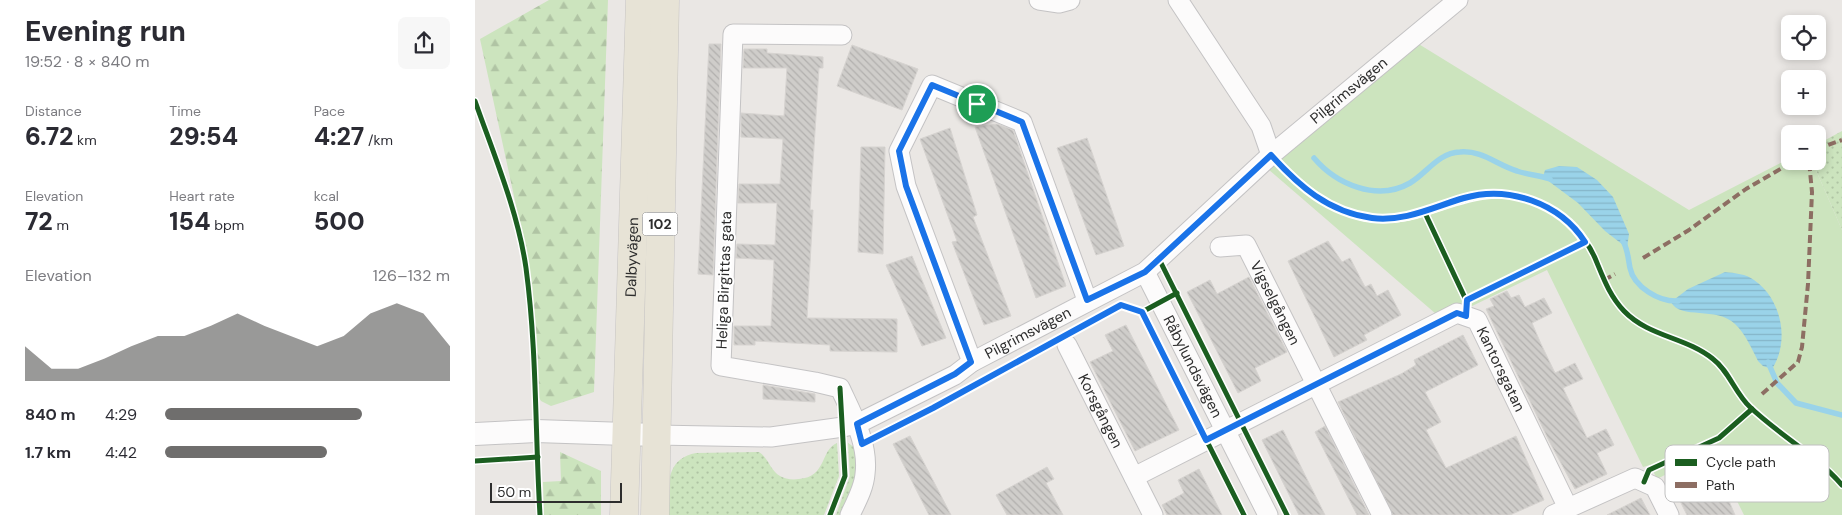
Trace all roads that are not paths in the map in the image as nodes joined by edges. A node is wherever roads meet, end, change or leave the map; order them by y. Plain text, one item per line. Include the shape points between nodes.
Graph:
1 (640, 0) edge
2 (665, 0) edge
3 (1039, 0) edge
4 (1070, 0) edge
5 (1178, 0) edge
6 (1458, 0) edge
7 (842, 34) dead end
8 (1271, 155) junction
9 (1220, 247) dead end
10 (1145, 272) junction
11 (1087, 300) junction
12 (1067, 345) dead end
13 (971, 362) junction
14 (1317, 385) junction
15 (857, 424) junction
16 (1225, 431) junction
17 (475, 434) edge
18 (625, 434) junction
19 (656, 435) junction
20 (1134, 477) junction
21 (1560, 511) edge
22 (623, 515) edge
23 (655, 515) edge
24 (850, 515) edge
25 (1153, 515) edge
26 (1268, 515) edge
27 (1383, 515) edge
28 (1669, 515) edge

1 - 18 main road, Dalbyvägen / 102
2 - 19 main road, Dalbyvägen / 102
3 - 4 street via 1059,3
5 - 8 street via 1261,126
6 - 8 street, Pilgrimsvägen
7 - 15 street, Heliga Birgittas gata via 733,34 721,366 840,388
8 - 10 street, Pilgrimsvägen
9 - 14 street, Vigselgången via 1246,245
10 - 11 street, Pilgrimsvägen
10 - 16 street, Råbylundsvägen
11 - 13 street, Pilgrimsvägen
11 - 13 street via 1022,122 932,85 899,151 906,186
12 - 20 street, Korsgången
13 - 15 street, Pilgrimsvägen via 955,374
14 - 16 street, Kantorsgatan
14 - 21 street, Kantorsgatan via 1457,313 1477,320
14 - 27 street
15 - 19 street, Pilgrimsvägen via 771,437
15 - 24 street via 865,474
16 - 20 street
16 - 26 street, Råbylundsvägen
17 - 18 street via 536,431
18 - 19 street
18 - 22 main road, Dalbyvägen / 102
19 - 23 main road, Dalbyvägen / 102
20 - 25 street, Korsgången
21 - 28 street via 1635,478 1655,487

